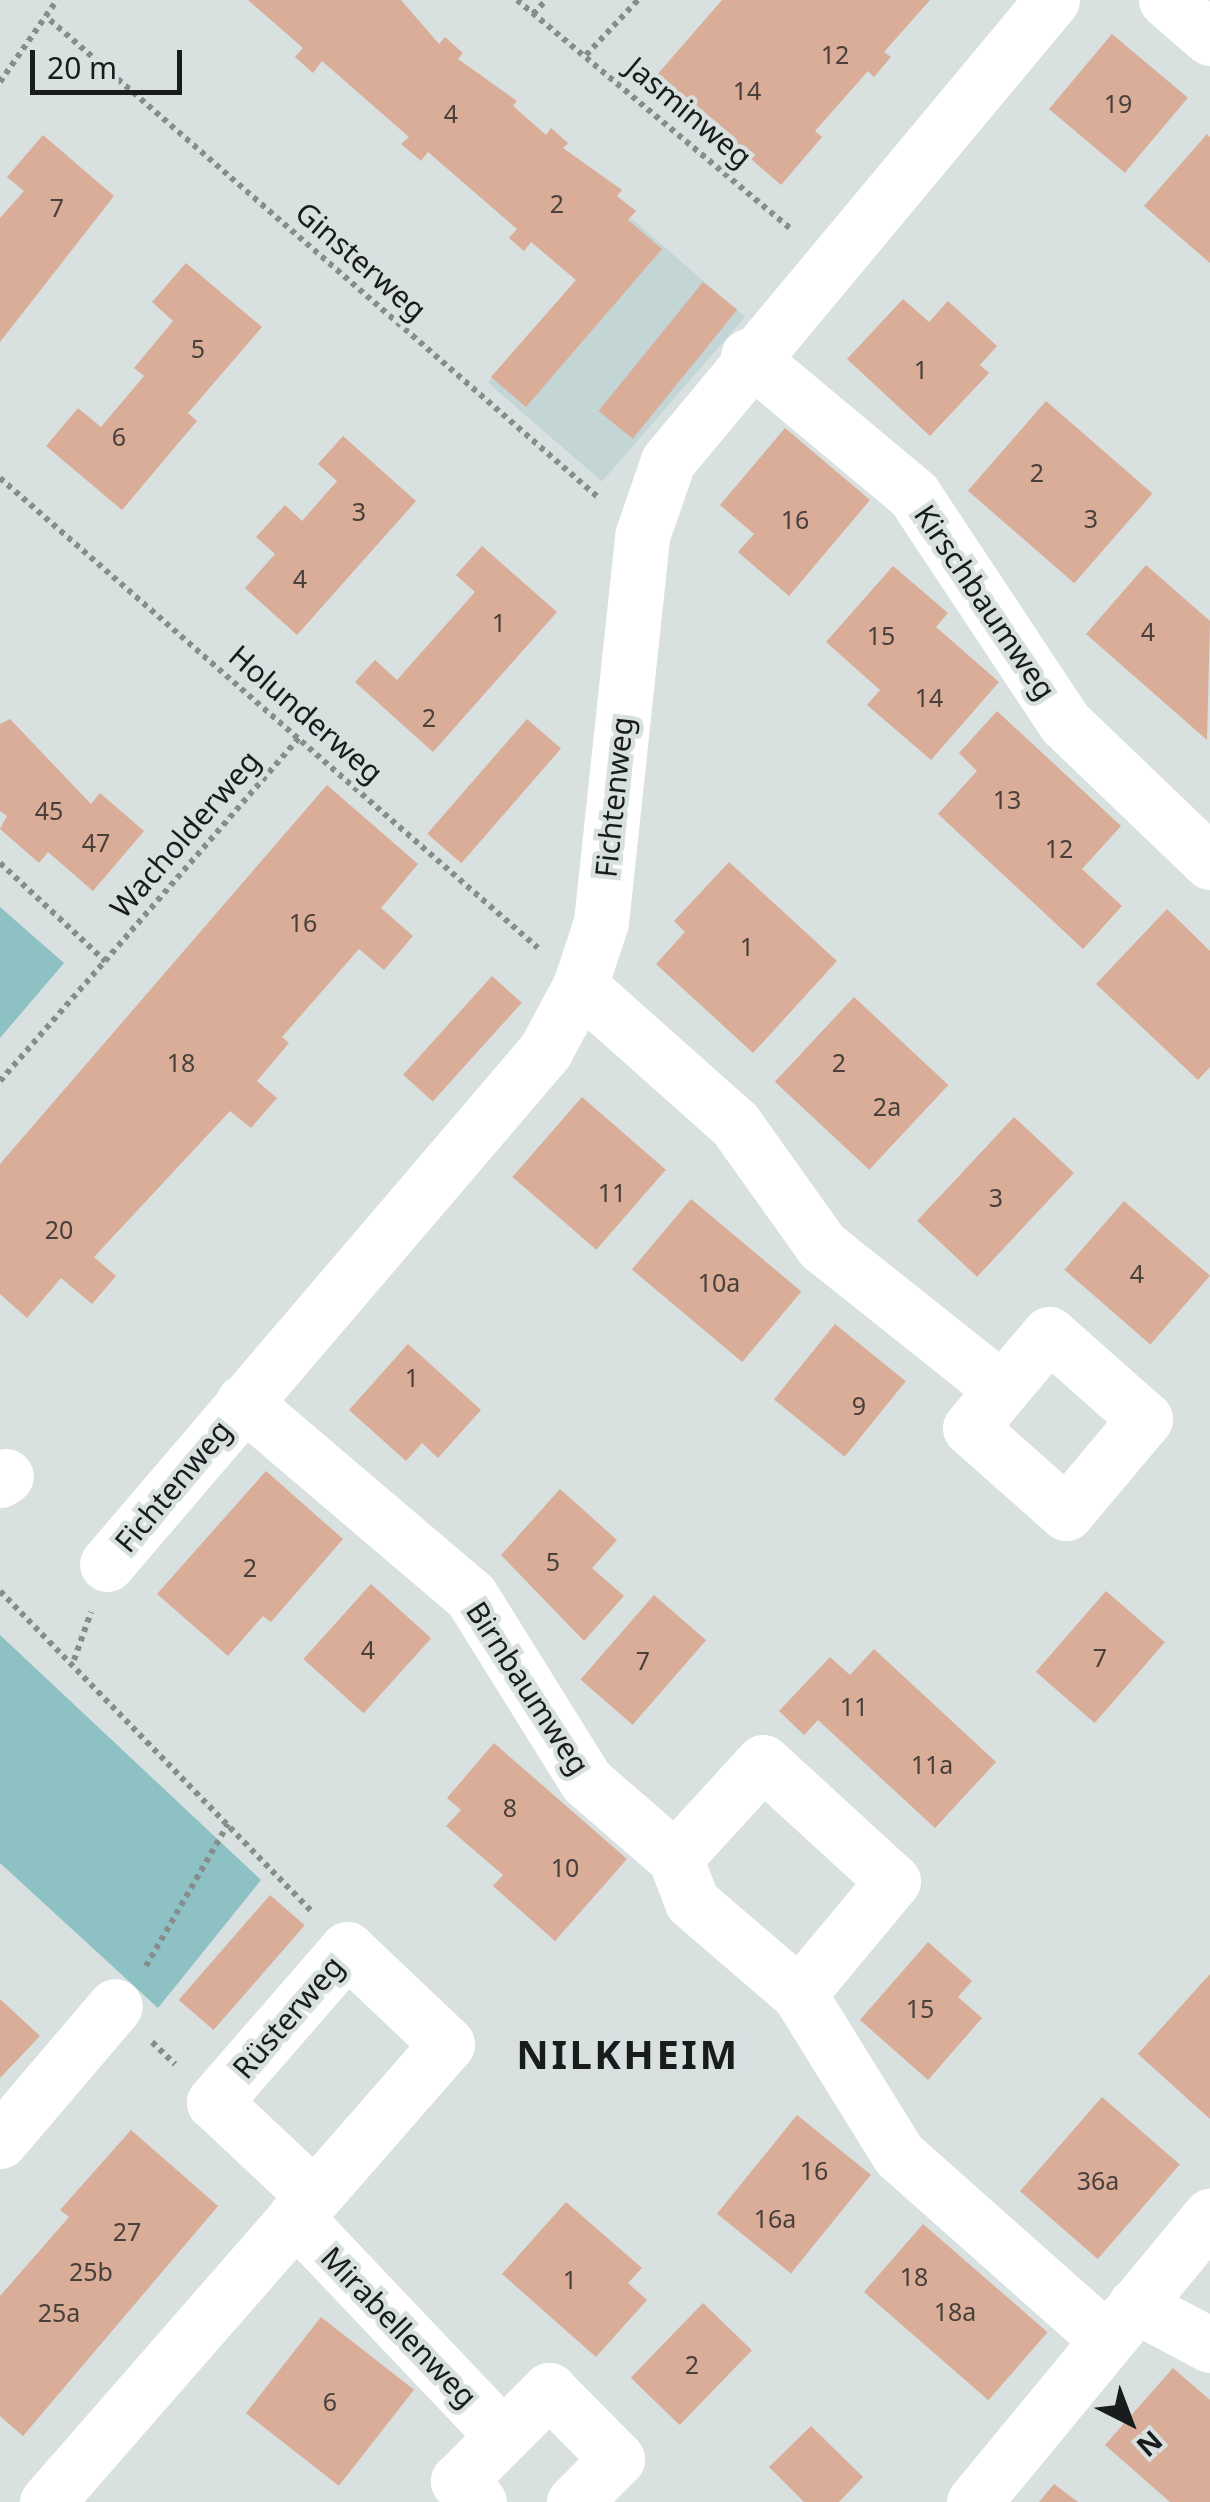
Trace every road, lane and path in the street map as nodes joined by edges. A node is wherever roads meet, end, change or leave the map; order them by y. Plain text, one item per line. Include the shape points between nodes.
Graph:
1 (57, 0) edge
2 (517, 0) edge
3 (546, 0) edge
4 (638, 0) edge
5 (1052, 0) edge
6 (1166, 0) edge
7 (533, 14) junction
8 (50, 20) junction
9 (1210, 38) edge
10 (586, 54) junction
11 (2, 77) edge
12 (828, 261) junction
13 (748, 356) junction
14 (0, 478) edge
15 (642, 536) junction
16 (300, 738) junction
17 (1210, 862) edge
18 (0, 863) edge
19 (105, 960) junction
20 (580, 986) junction
21 (0, 1082) edge
22 (1002, 1389) dead end
23 (244, 1402) junction
24 (107, 1564) dead end
25 (0, 1591) edge
26 (228, 1824) junction
27 (674, 1858) junction
28 (347, 1949) junction
29 (799, 1994) junction
30 (115, 2006) junction
31 (214, 2102) junction
32 (0, 2141) edge
33 (304, 2207) junction
34 (1210, 2216) edge
35 (1120, 2321) junction
36 (1210, 2346) edge
37 (503, 2436) junction
38 (47, 2502) edge
39 (479, 2502) edge
40 (574, 2502) edge
41 (974, 2502) edge

1 - 8 path
2 - 7 path, Jasminweg
3 - 7 path
4 - 10 path
5 - 12 street, Fichtenweg
6 - 9 street
7 - 10 path, Jasminweg
8 - 11 path
8 - 15 path, Ginsterweg
10 - 12 path, Jasminweg
12 - 13 street, Fichtenweg
13 - 15 street, Fichtenweg via 668,461
13 - 17 street, Kirschbaumweg via 914,496 1065,723
14 - 16 path, Holunderweg
15 - 20 street, Fichtenweg via 600,922
16 - 19 path, Wacholderweg
16 - 20 path, Holunderweg
18 - 19 path, Wacholderweg
19 - 21 path, Wacholderweg
20 - 22 street via 735,1124 822,1246
20 - 23 street, Fichtenweg via 546,1051
23 - 24 street, Fichtenweg
23 - 27 street, Birnbaumweg via 470,1596 586,1781
25 - 26 path
26 - 28 path
26 - 30 path via 131,1993
27 - 29 street, Birnbaumweg via 692,1902
27 - 29 street via 764,1762 893,1881
28 - 31 street, Rüsterweg
28 - 33 street, Rüsterweg via 447,2044
29 - 35 street, Birnbaumweg via 900,2155
30 - 31 path
30 - 32 street
31 - 33 street, Rüsterweg
33 - 37 street, Mirabellenweg
33 - 38 street, Rüsterweg
34 - 35 street
35 - 36 street, Birnbaumweg
35 - 41 street
37 - 39 street via 458,2481
37 - 40 street via 549,2390 617,2459

